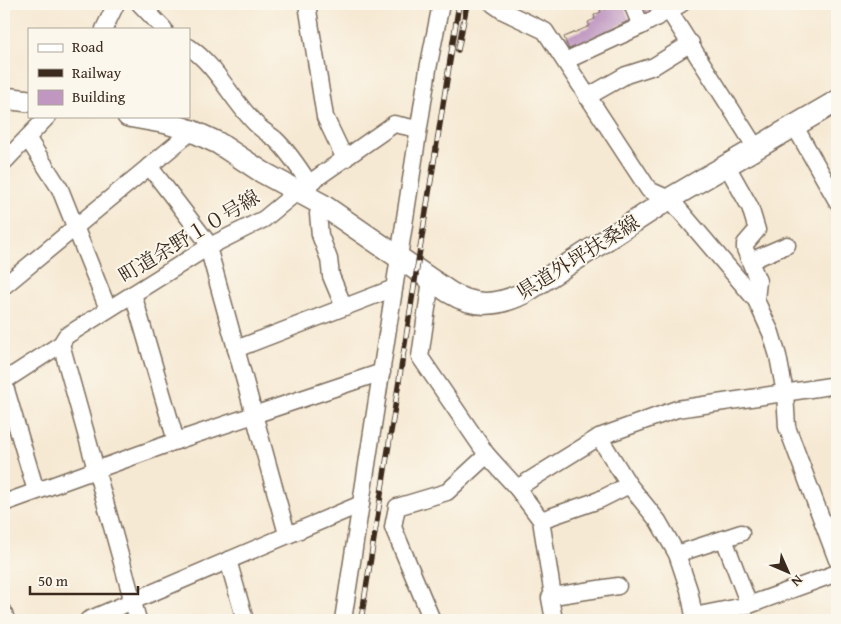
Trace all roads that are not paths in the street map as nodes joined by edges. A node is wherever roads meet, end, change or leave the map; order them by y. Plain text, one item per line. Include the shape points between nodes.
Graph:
1 (116, 4) edge
2 (140, 4) edge
3 (307, 4) edge
4 (441, 4) edge
5 (493, 4) edge
6 (632, 4) edge
7 (675, 7) edge
8 (641, 26) junction
9 (104, 28) edge
10 (163, 28) edge
11 (691, 43) junction
12 (190, 49) edge
13 (565, 61) junction
14 (587, 97) junction
15 (4, 98) edge
16 (28, 101) edge
17 (837, 101) edge
18 (46, 118) edge
19 (139, 118) edge
20 (794, 124) junction
21 (418, 130) junction
22 (192, 131) junction
23 (28, 139) junction
24 (756, 148) junction
25 (345, 158) junction
26 (4, 162) edge
27 (149, 166) junction
28 (727, 166) junction
29 (304, 188) junction
30 (670, 200) junction
31 (837, 201) edge
32 (321, 204) junction
33 (76, 226) junction
34 (787, 245) dead end
35 (208, 247) junction
36 (399, 257) junction
37 (750, 261) junction
38 (431, 280) junction
39 (4, 286) edge
40 (394, 288) junction
41 (133, 294) junction
42 (756, 300) junction
43 (344, 307) junction
44 (108, 309) junction
45 (61, 344) junction
46 (236, 349) junction
47 (382, 372) junction
48 (4, 382) edge
49 (837, 385) edge
50 (785, 393) junction
51 (254, 416) junction
52 (599, 437) junction
53 (176, 441) junction
54 (487, 455) junction
55 (96, 470) junction
56 (629, 485) junction
57 (517, 488) junction
58 (36, 490) junction
59 (4, 503) edge
60 (361, 504) junction
61 (541, 520) junction
62 (741, 533) dead end
63 (287, 534) junction
64 (724, 539) junction
65 (834, 543) edge
66 (677, 554) junction
67 (228, 560) junction
68 (837, 560) edge
69 (837, 573) edge
70 (618, 586) dead end
71 (553, 596) junction
72 (132, 601) junction
73 (748, 605) junction
74 (4, 613) edge
75 (693, 618) edge
76 (6, 620) edge
77 (88, 620) edge
78 (138, 620) edge
79 (245, 620) edge
80 (342, 620) edge
81 (432, 620) edge
82 (554, 620) edge

1 - 9 street
2 - 10 street
3 - 25 street via 325,117
4 - 21 street
5 - 13 street via 545,31
6 - 8 street
7 - 8 street
7 - 11 street
8 - 13 street
11 - 14 street via 654,66 626,75
11 - 24 street
12 - 29 street via 228,87 257,125 276,140 297,166
13 - 14 street
14 - 30 street via 649,190
15 - 16 main road
17 - 20 main road, 県道外坪扶桑線
18 - 23 street
19 - 22 main road, 県道外坪扶桑線
20 - 24 main road, 県道外坪扶桑線
20 - 31 street
21 - 25 street, 町道余野１０号線 via 394,124
21 - 36 street
22 - 27 street
22 - 29 main road, 県道外坪扶桑線 via 218,143 262,172
23 - 26 street
23 - 33 street via 60,190
24 - 28 main road, 県道外坪扶桑線
25 - 29 street, 町道余野１０号線
27 - 33 street
27 - 35 street via 206,239
28 - 30 main road, 県道外坪扶桑線
28 - 37 street via 750,207 757,230 745,244
29 - 32 main road, 県道外坪扶桑線
29 - 35 street, 町道余野１０号線 via 264,219
30 - 38 main road, 県道外坪扶桑線 via 532,288 504,302 483,304 462,300
30 - 42 street
32 - 36 main road, 県道外坪扶桑線
32 - 43 street via 318,214 320,235 331,276
33 - 39 street
33 - 44 street
34 - 37 street
35 - 41 street, 町道余野１０号線
35 - 46 street
36 - 38 main road, 県道外坪扶桑線
36 - 40 street
37 - 42 street via 758,281
38 - 54 street via 420,357
40 - 43 street
40 - 47 street
41 - 44 street, 町道余野１０号線
41 - 53 street
42 - 50 street via 772,333
43 - 46 street
44 - 45 street, 町道余野１０号線 via 66,336
45 - 48 street, 町道余野１０号線
45 - 55 street
46 - 51 street
47 - 51 street
47 - 60 street
48 - 58 street
49 - 50 street
50 - 52 street via 677,409
50 - 65 street via 787,427
51 - 53 street
51 - 63 street
52 - 56 street
52 - 57 street
53 - 55 street
54 - 57 street
54 - 81 street via 447,492 397,507 393,527
55 - 58 street
55 - 72 street
56 - 61 street via 599,500
56 - 66 street via 658,521
57 - 61 street
58 - 59 street
60 - 63 street
60 - 80 street
61 - 71 street
62 - 64 street
63 - 67 street
64 - 66 street
64 - 73 street
65 - 68 street
66 - 75 street via 689,590
67 - 72 street
67 - 79 street
69 - 73 street
70 - 71 street
71 - 82 street via 550,598
72 - 77 street
72 - 78 street
73 - 75 street
74 - 76 street

